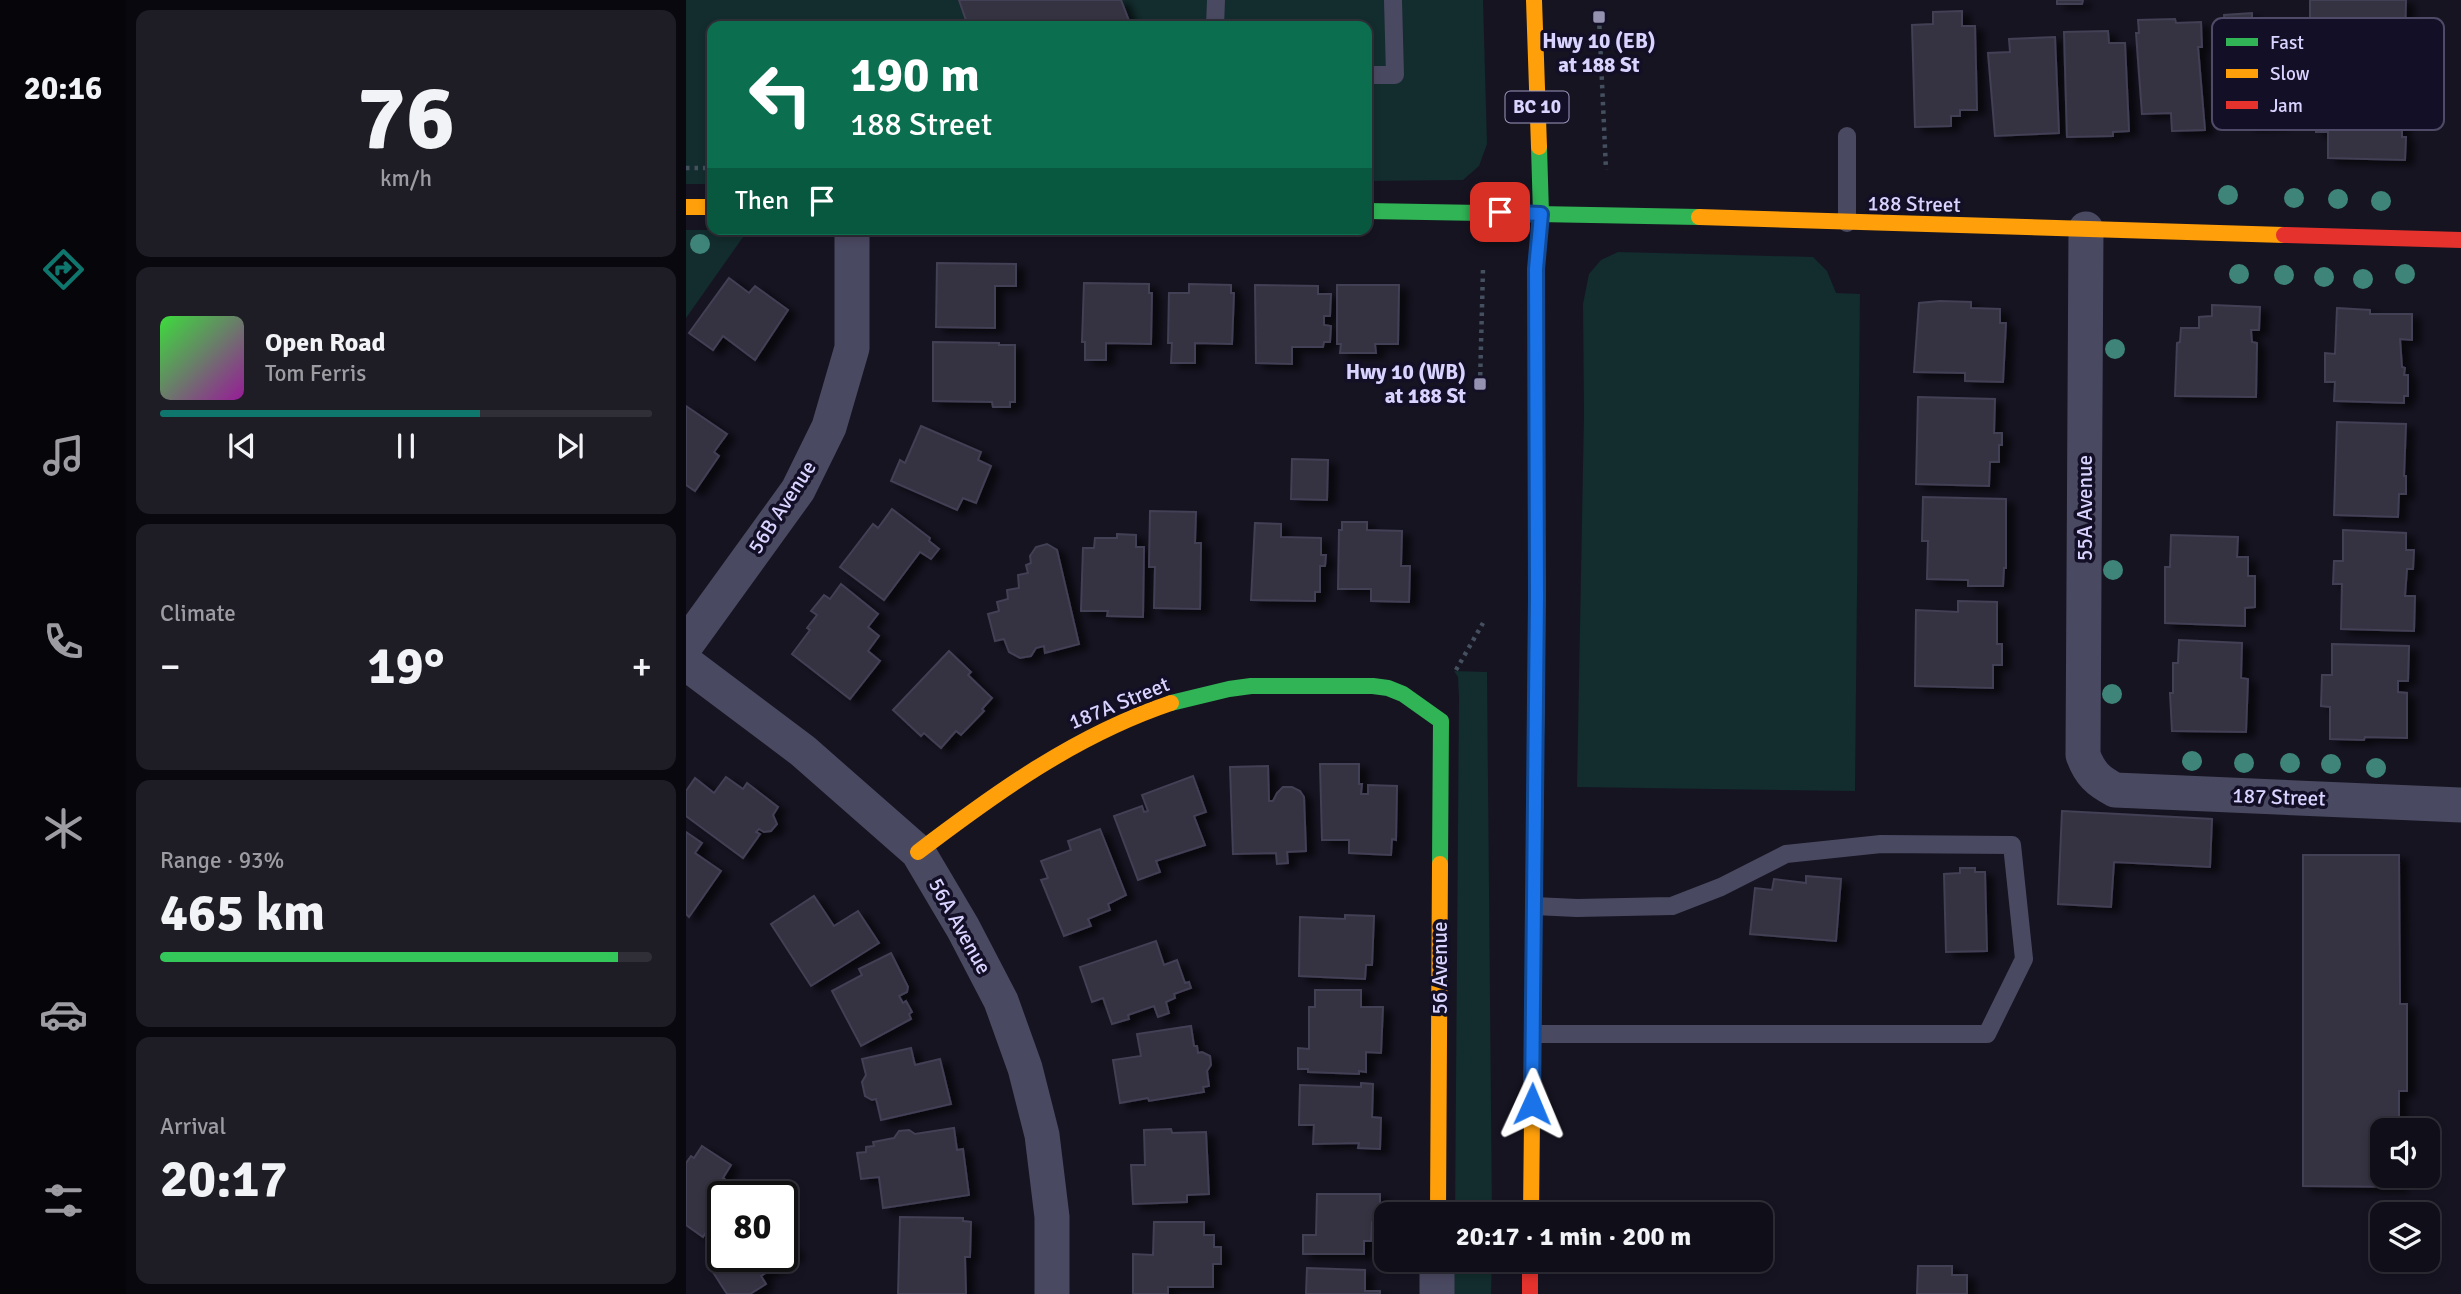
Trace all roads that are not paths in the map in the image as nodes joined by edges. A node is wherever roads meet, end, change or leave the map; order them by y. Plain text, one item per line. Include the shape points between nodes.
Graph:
1 (1216, 0) edge
2 (1393, 0) edge
3 (1534, 0) edge
4 (1215, 21) edge
5 (1372, 75) edge
6 (1847, 136) dead end
7 (686, 207) edge
8 (707, 207) edge
9 (1372, 211) edge
10 (1541, 214) junction
11 (1847, 223) junction
12 (2086, 229) junction
13 (852, 235) edge
14 (2461, 240) edge
15 (686, 645) edge
16 (686, 663) edge
17 (1441, 721) joint
18 (2099, 781) joint
19 (2461, 805) edge
20 (918, 852) junction
21 (1534, 906) junction
22 (1534, 1034) junction
23 (1438, 1202) edge
24 (1531, 1202) edge
25 (1437, 1272) edge
26 (1530, 1272) edge
27 (1052, 1294) edge
28 (1437, 1294) edge
29 (1530, 1294) edge

1 - 4 lane
2 - 5 lane via 1395,75
3 - 10 main road, BC 10
6 - 11 lane
7 - 8 main road
9 - 10 main road, 188 Street
10 - 11 main road, 188 Street
10 - 21 main road, BC 10 via 1536,269
11 - 12 main road, 188 Street
12 - 14 main road, 188 Street
12 - 18 street, 55A Avenue via 2083,755
13 - 15 street, 56B Avenue via 852,348 830,427 798,490
16 - 20 street, 56A Avenue via 803,751
17 - 20 main road, 187A Street via 1418,702 1387,688 1232,688 1193,696 1154,707 1077,741 1014,779
17 - 23 main road, 56 Avenue
18 - 19 street, 187 Street via 2115,790
20 - 27 street, 56A Avenue via 1001,1001 1026,1068 1042,1135 1052,1217
21 - 22 main road, BC 10
21 - 22 lane via 1672,906 1786,854 1881,844 2012,845 2024,959 1987,1034
22 - 24 main road, BC 10
25 - 28 street
26 - 29 main road

